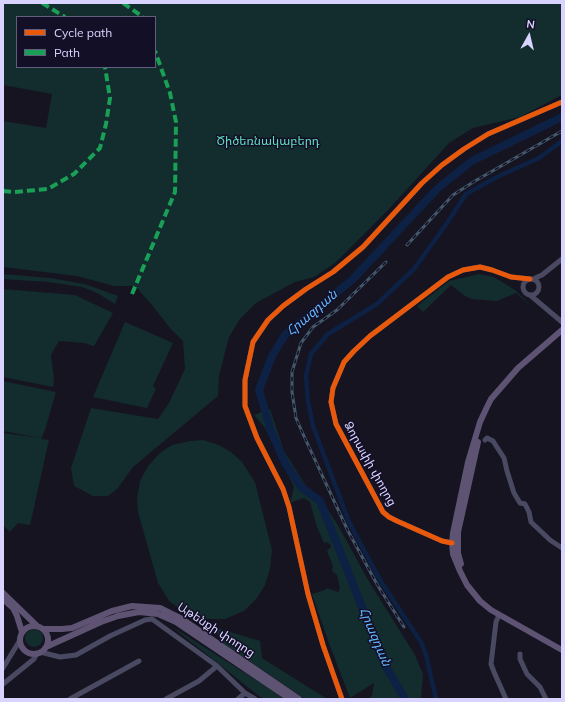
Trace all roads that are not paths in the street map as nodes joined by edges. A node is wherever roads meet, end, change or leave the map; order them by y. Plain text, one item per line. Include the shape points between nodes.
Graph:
1 (562, 102) edge
2 (562, 259) edge
3 (542, 275) junction
4 (511, 277) junction
5 (531, 279) junction
6 (538, 283) junction
7 (523, 287) junction
8 (539, 291) junction
9 (530, 295) junction
10 (562, 321) edge
11 (562, 330) edge
12 (562, 334) edge
13 (485, 440) dead end
14 (452, 543) junction
15 (562, 548) edge
16 (3, 594) edge
17 (3, 599) edge
18 (500, 615) junction
19 (36, 625) junction
20 (44, 629) junction
21 (22, 632) junction
22 (20, 640) junction
23 (562, 645) edge
24 (46, 647) junction
25 (562, 650) edge
26 (39, 653) junction
27 (520, 654) dead end
28 (139, 661) dead end
29 (217, 666) junction
30 (3, 668) edge
31 (3, 684) edge
32 (246, 693) junction
33 (70, 699) edge
34 (166, 699) edge
35 (238, 699) edge
36 (255, 699) edge
37 (290, 699) edge
38 (299, 699) edge
39 (342, 699) edge
40 (506, 699) edge
41 (546, 699) edge

1 - 39 street via 488,134 442,165 363,247 333,272 283,306 268,320 253,342 245,380 245,406 257,438 283,488 308,594
2 - 3 street
3 - 5 street
3 - 6 street
4 - 5 street
4 - 7 street
4 - 14 street, Ձորափի փողոց via 486,268 463,270 448,277 354,351 344,362 333,388 331,402 336,424 383,512 393,519
5 - 6 street
5 - 7 street via 525,282
6 - 8 street
7 - 9 street via 525,293
8 - 9 street
8 - 10 street via 541,301
9 - 10 street
11 - 14 main road via 518,368 491,399 480,422 468,462
12 - 23 main road via 510,380 486,417 477,444 457,540 462,568 481,597 495,608
13 - 15 street via 487,438 493,442 504,458 511,485 520,503 525,504 531,522
14 - 18 main road via 457,566 467,585 480,601
16 - 19 main road
17 - 21 main road via 13,608
18 - 25 main road
18 - 40 street via 496,622 491,664
19 - 20 main road
19 - 21 main road
20 - 24 main road via 48,640
20 - 38 main road, Աթենքի փողոց via 72,628 112,610 132,606 160,608 182,619
21 - 22 main road
22 - 26 main road via 25,651
22 - 30 street
24 - 26 main road
24 - 37 main road, Աթենքի փողոց via 118,616 139,612 158,614 176,622
26 - 29 street via 60,657 76,655 110,636 150,619
26 - 31 street
27 - 41 street via 527,674 540,687
28 - 33 street
29 - 32 street
29 - 34 street via 199,681
32 - 35 street
32 - 36 street

